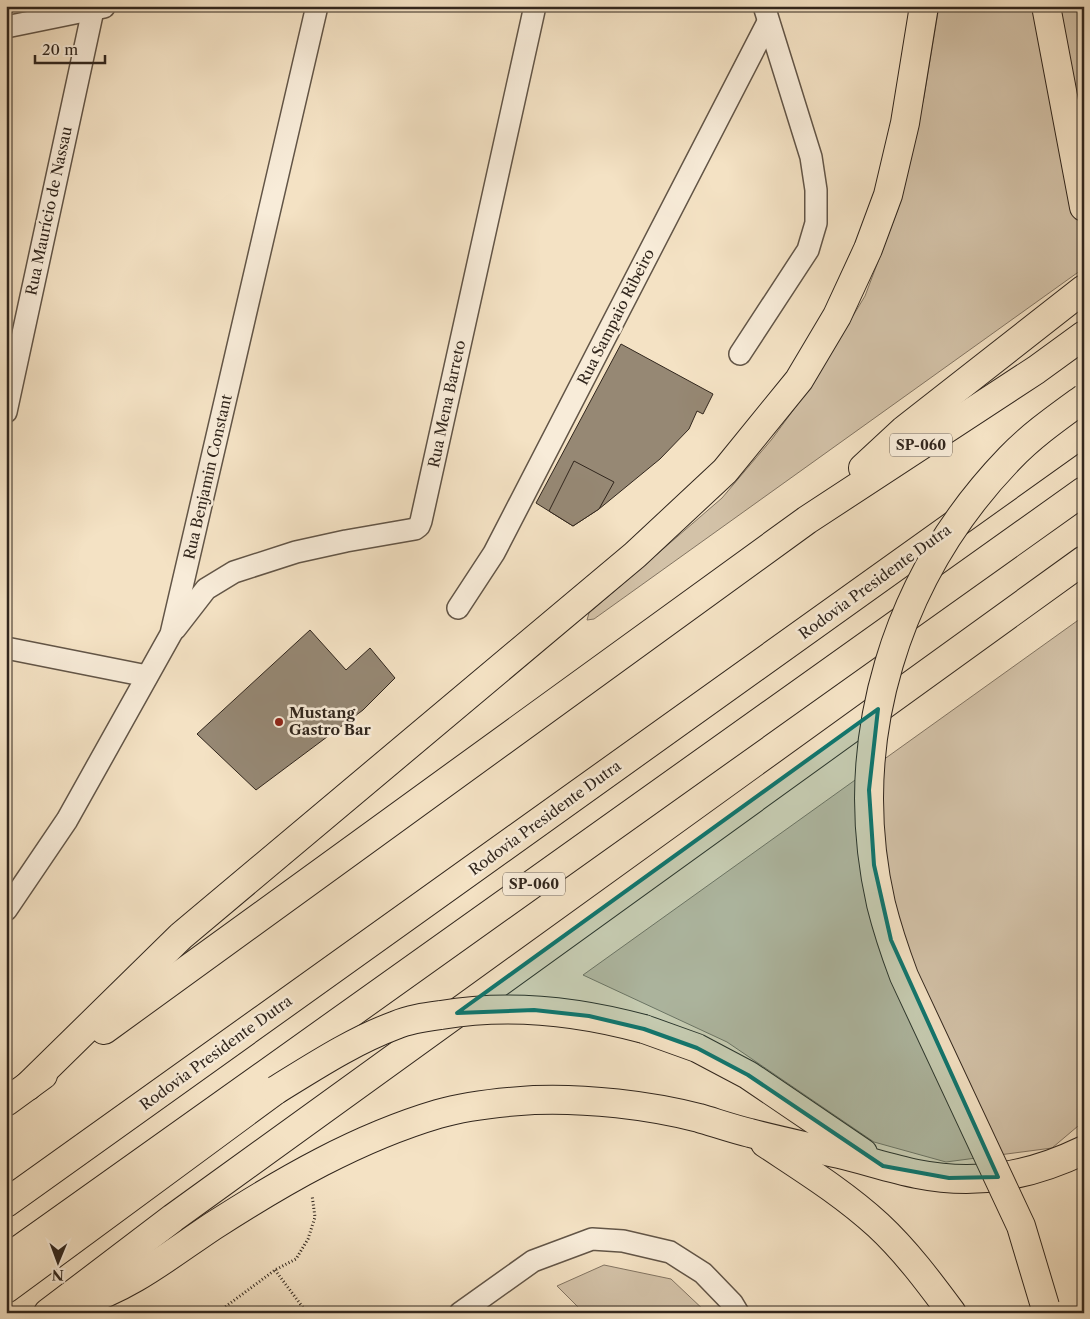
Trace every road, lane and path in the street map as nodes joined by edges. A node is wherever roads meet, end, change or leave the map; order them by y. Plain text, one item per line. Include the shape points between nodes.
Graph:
1 (317, 6) edge
2 (535, 6) edge
3 (924, 6) edge
4 (1046, 6) edge
5 (100, 8) edge
6 (766, 14) edge
7 (6, 27) edge
8 (1084, 207) edge
9 (1084, 289) edge
10 (1084, 335) edge
11 (740, 354) dead end
12 (1084, 398) edge
13 (6, 412) edge
14 (1084, 432) edge
15 (1084, 491) edge
16 (807, 520) junction
17 (1084, 560) edge
18 (458, 608) dead end
19 (171, 634) junction
20 (6, 648) edge
21 (147, 676) junction
22 (6, 910) edge
23 (28, 1086) junction
24 (6, 1102) edge
25 (749, 1133) junction
26 (1084, 1150) edge
27 (883, 1166) junction
28 (310, 1168) junction
29 (6, 1203) edge
30 (6, 1259) edge
31 (275, 1270) junction
32 (6, 1289) edge
33 (1046, 1309) edge
34 (51, 1311) edge
35 (217, 1313) edge
36 (307, 1313) edge
37 (460, 1313) edge
38 (738, 1313) edge
39 (952, 1313) edge

1 - 19 street, Rua Benjamin Constant
2 - 19 street, Rua Mena Barreto via 422,521 415,529 296,552 234,572 206,589
3 - 23 highway via 905,123 888,195 868,249 837,316 798,380 725,471 635,554 181,936
4 - 8 highway
5 - 7 street
5 - 13 street, Rua Maurício de Nassau
6 - 11 street via 811,157 816,223 808,250
6 - 18 street, Rua Sampaio Ribeiro via 494,553
9 - 16 highway via 904,430
10 - 16 highway, SP-060
12 - 33 highway, bridge via 1042,428 1012,456 983,487 935,555 899,630 887,670 877,710 869,790 874,866 891,940 904,976 1021,1226
14 - 29 highway, Rodovia Presidente Dutra / SP-060
15 - 30 highway, SP-060
16 - 23 highway, SP-060
17 - 34 highway via 189,1206
19 - 21 street, Rua Benjamin Constant
20 - 21 street
21 - 22 street, Rua Benjamin Constant via 67,820
23 - 24 highway, SP-060
25 - 27 highway
25 - 28 highway via 696,1117 638,1106 584,1100 534,1100 439,1114 370,1140
25 - 39 highway via 815,1175 878,1225 919,1268
26 - 27 highway via 1028,1172 979,1179 918,1174
27 - 32 highway, bridge via 748,1075 697,1048 644,1029 589,1016 534,1010 451,1013 397,1024 340,1051 276,1090
28 - 31 path via 315,1217 308,1239 296,1259
28 - 34 highway via 122,1284
31 - 35 path
31 - 36 path
37 - 38 street via 533,1261 592,1239 623,1241 670,1252 703,1273

